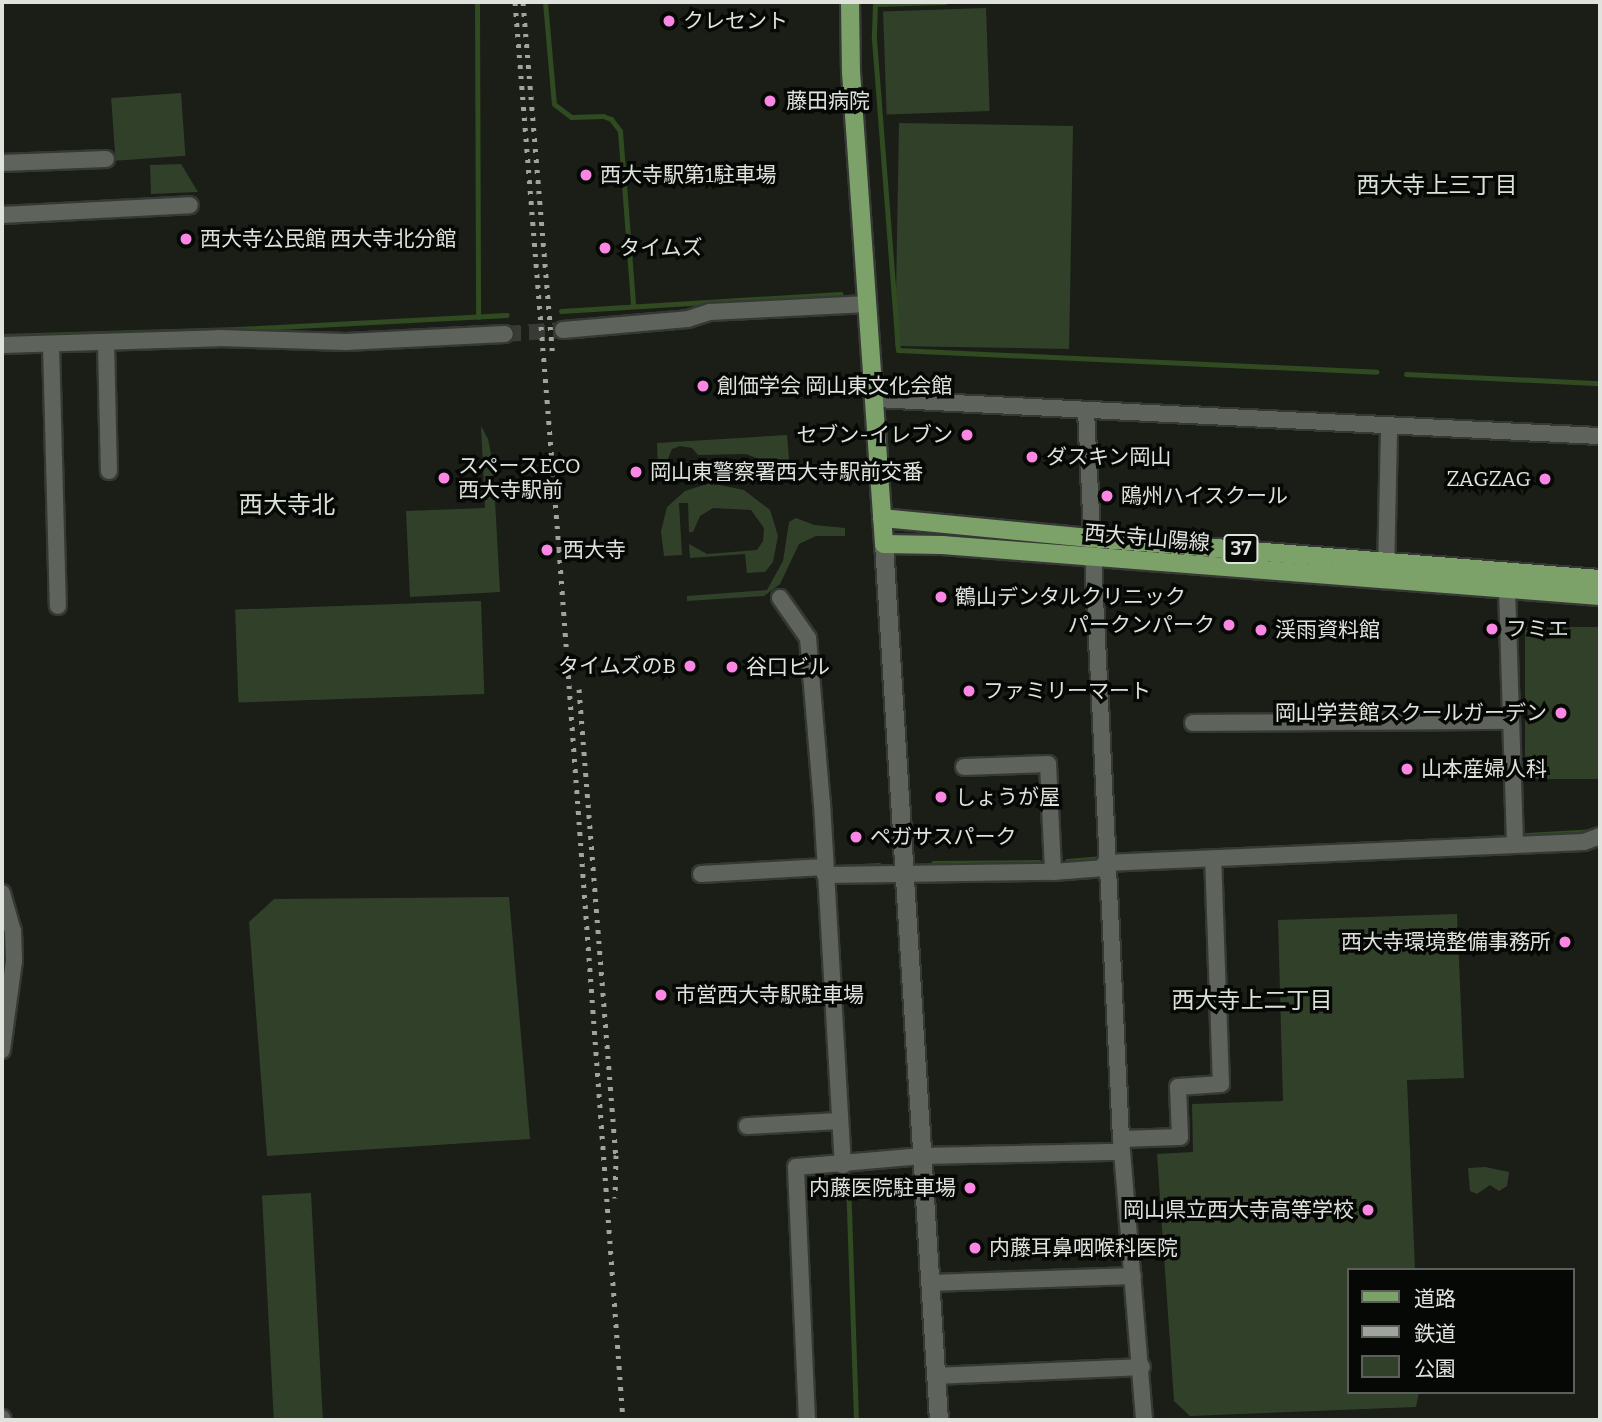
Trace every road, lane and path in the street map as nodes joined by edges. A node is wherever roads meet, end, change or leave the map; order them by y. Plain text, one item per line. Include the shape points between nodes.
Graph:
1 (850, 2) edge
2 (106, 159) dead end
3 (2, 163) edge
4 (190, 205) dead end
5 (2, 215) edge
6 (868, 304) junction
7 (563, 330) tunnel mouth
8 (505, 334) tunnel mouth
9 (106, 342) junction
10 (51, 344) junction
11 (2, 345) edge
12 (876, 399) junction
13 (1086, 410) junction
14 (1390, 425) junction
15 (1600, 436) edge
16 (109, 471) dead end
17 (882, 518) junction
18 (1091, 538) junction
19 (884, 544) junction
20 (1095, 556) junction
21 (1387, 562) junction
22 (1521, 573) junction
23 (1600, 579) edge
24 (1386, 580) junction
25 (1507, 589) junction
26 (1600, 596) edge
27 (780, 598) dead end
28 (58, 606) dead end
29 (1510, 721) junction
30 (1193, 723) dead end
31 (964, 767) dead end
32 (1600, 836) edge
33 (1515, 845) junction
34 (1213, 859) junction
35 (1105, 866) junction
36 (825, 871) junction
37 (1053, 872) junction
38 (906, 873) junction
39 (701, 874) dead end
40 (2, 892) edge
41 (2, 1050) edge
42 (840, 1121) junction
43 (747, 1126) dead end
44 (1121, 1145) junction
45 (923, 1156) junction
46 (843, 1165) junction
47 (1133, 1276) junction
48 (931, 1283) junction
49 (1142, 1367) junction
50 (936, 1376) junction
51 (807, 1420) edge
52 (939, 1420) edge
53 (1144, 1420) edge

1 - 6 main road
2 - 3 street
4 - 5 street
6 - 7 street via 710,312 688,319
6 - 12 main road
8 - 9 street via 346,342 219,338
9 - 10 street
9 - 16 street
10 - 11 street
10 - 28 street
12 - 13 street
12 - 17 main road
13 - 14 street
13 - 18 street
14 - 15 street
14 - 21 street
17 - 18 main road, 西大寺山陽線 / 37
17 - 19 main road
18 - 20 street
18 - 21 main road, 西大寺山陽線 / 37
19 - 20 main road, 西大寺山陽線 / 37
19 - 38 street
20 - 24 main road, 西大寺山陽線 / 37
20 - 35 street
21 - 22 main road, 西大寺山陽線 / 37
21 - 24 street
22 - 23 main road, 西大寺山陽線 / 37
22 - 25 street
24 - 25 main road, 西大寺山陽線 / 37
25 - 26 main road, 西大寺山陽線 / 37
25 - 29 street
27 - 36 street via 808,638
29 - 30 street
29 - 33 street
31 - 37 street via 1048,764
32 - 33 street via 1584,842
33 - 34 street
34 - 35 street
34 - 44 street via 1221,1084 1178,1087 1180,1137
35 - 37 street
35 - 44 street
36 - 38 street
36 - 39 street
36 - 42 street
37 - 38 street
38 - 45 street
40 - 41 street via 13,931 14,961
42 - 43 street
42 - 46 street
44 - 45 street
44 - 47 street
45 - 46 street
45 - 48 street
46 - 51 street via 796,1167
47 - 48 street
47 - 49 street
48 - 50 street
49 - 50 street
49 - 53 street
50 - 52 street

